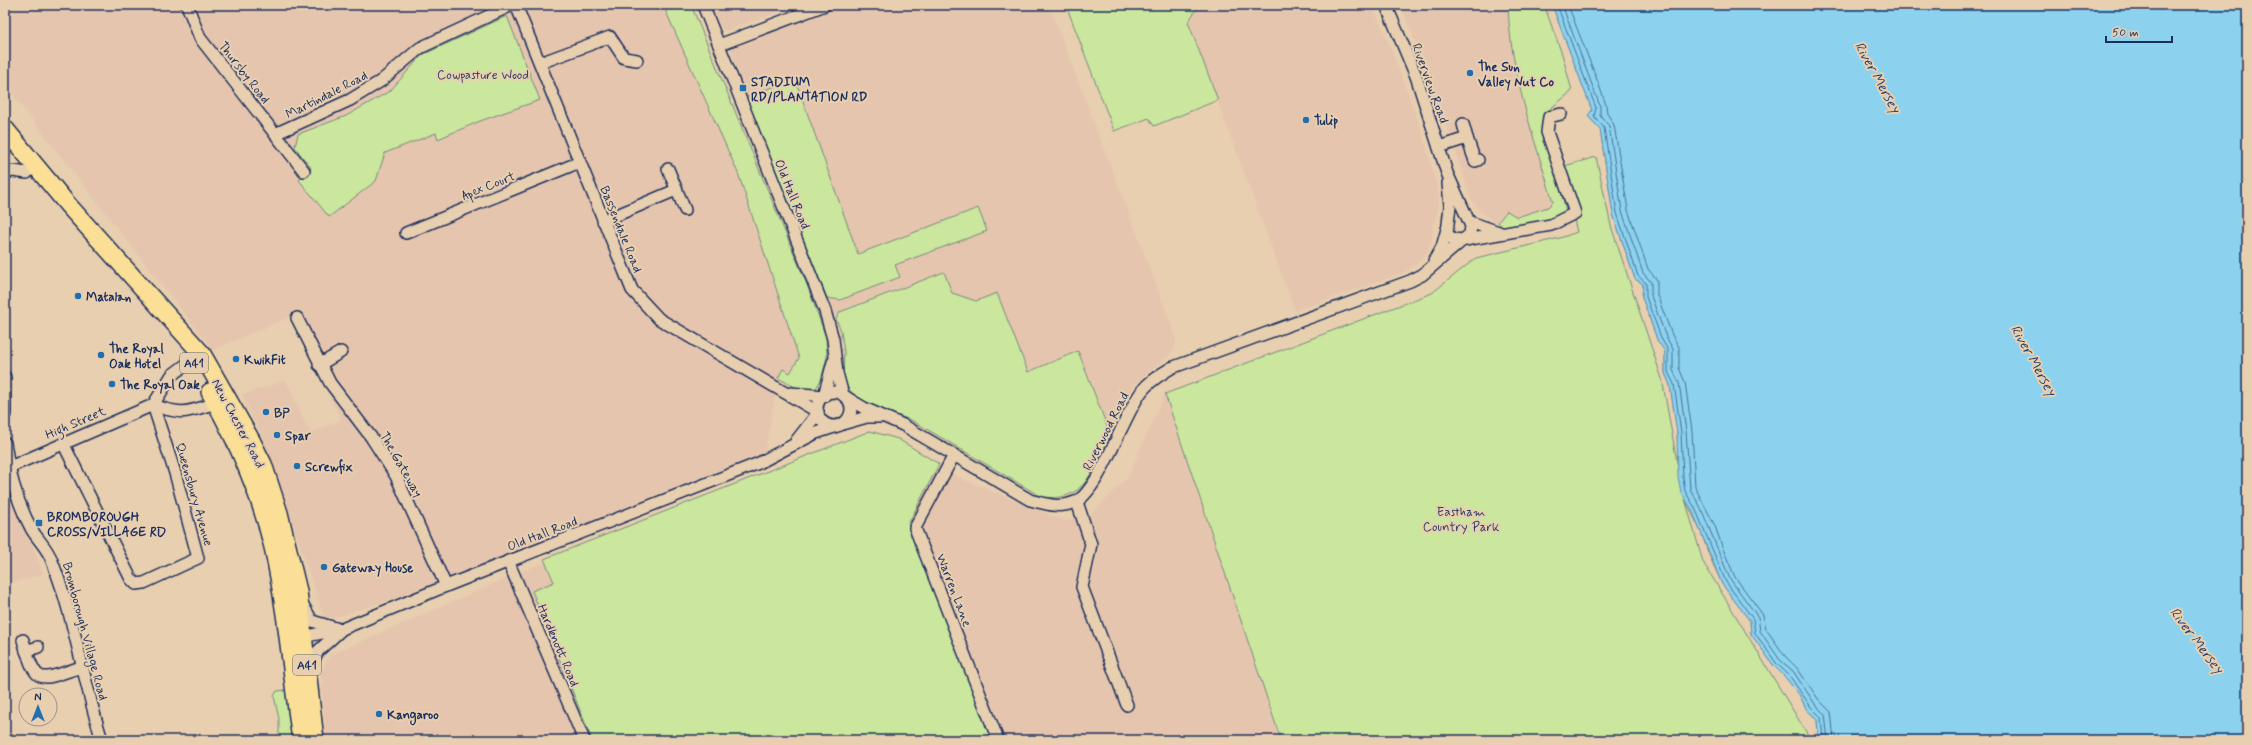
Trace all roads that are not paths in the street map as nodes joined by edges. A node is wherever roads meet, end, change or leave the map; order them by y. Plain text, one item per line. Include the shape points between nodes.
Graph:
1 (187, 5) edge
2 (512, 5) edge
3 (516, 5) edge
4 (703, 5) edge
5 (821, 6) edge
6 (1388, 6) edge
7 (719, 45) junction
8 (637, 60) dead end
9 (540, 63) junction
10 (1562, 114) dead end
11 (1463, 124) dead end
12 (5, 129) edge
13 (276, 134) junction
14 (1467, 138) junction
15 (1439, 147) junction
16 (5, 149) edge
17 (1478, 160) dead end
18 (580, 162) junction
19 (668, 169) dead end
20 (304, 171) dead end
21 (27, 173) junction
22 (1447, 173) junction
23 (5, 174) edge
24 (676, 190) junction
25 (685, 210) dead end
26 (603, 221) junction
27 (1469, 222) junction
28 (1447, 227) junction
29 (406, 233) dead end
30 (1507, 233) junction
31 (1464, 240) junction
32 (1427, 271) junction
33 (297, 318) dead end
34 (341, 352) dead end
35 (834, 356) junction
36 (192, 360) junction
37 (319, 365) junction
38 (5, 377) edge
39 (786, 392) junction
40 (844, 395) junction
41 (824, 396) junction
42 (216, 403) junction
43 (153, 405) junction
44 (818, 412) junction
45 (5, 414) edge
46 (885, 417) junction
47 (840, 424) junction
48 (5, 443) edge
49 (63, 443) junction
50 (788, 448) junction
51 (954, 455) junction
52 (7, 468) edge
53 (9, 485) edge
54 (1077, 502) junction
55 (508, 561) junction
56 (446, 586) junction
57 (298, 590) junction
58 (342, 629) junction
59 (286, 632) junction
60 (303, 637) junction
61 (38, 647) dead end
62 (81, 667) junction
63 (308, 674) junction
64 (1127, 705) dead end
65 (102, 740) edge
66 (301, 740) edge
67 (306, 740) edge
68 (315, 740) edge
69 (584, 740) edge
70 (998, 740) edge

1 - 13 street, Thursby Road via 200,38
2 - 13 street, Martindale Road via 420,48 381,81 350,100
3 - 9 street, Bassendale Road
4 - 7 street, Old Hall Road
5 - 7 street
6 - 15 street, Riverview Road via 1416,76
7 - 35 street, Old Hall Road via 825,311 833,339
8 - 9 street via 624,58 610,37
9 - 18 street, Bassendale Road
10 - 30 street via 1549,117 1547,132 1575,213 1551,225
11 - 14 street
12 - 57 highway, New Chester Road / A41 via 68,206 202,354 263,464 284,531
13 - 20 street, Thursby Road
14 - 15 street
14 - 17 street via 1475,161
15 - 22 street, Riverview Road
16 - 21 highway, New Chester Road / A41
18 - 26 street, Bassendale Road
18 - 29 street, Apex Court
19 - 24 street
21 - 23 street via 13,171
21 - 36 highway, New Chester Road / A41
22 - 27 street, Riverview Road
22 - 28 street, Riverview Road via 1450,206
24 - 25 street
24 - 26 street
26 - 39 street, Bassendale Road via 632,290 659,318
27 - 28 street via 1459,217 1452,219
27 - 30 street
27 - 31 street via 1470,234
28 - 31 street via 1452,239
28 - 32 street, Riverwood Road via 1442,247
30 - 31 street
31 - 32 street, Riverwood Road
32 - 54 street, Riverwood Road via 1386,291 1171,368 1155,378 1134,402 1096,479
33 - 37 street, The Gateway
34 - 37 street
35 - 40 street, Old Hall Road via 838,380
35 - 41 street, Old Hall Road
36 - 42 highway, New Chester Road / A41
36 - 43 street via 172,375
37 - 56 street, The Gateway via 339,398 371,437 396,476
38 - 45 street
39 - 41 street, Bassendale Road
39 - 44 street, Bassendale Road
40 - 41 street via 834,392
40 - 46 street
40 - 47 street via 851,411 846,421
41 - 44 street via 819,403
42 - 43 street via 182,413
42 - 59 highway, New Chester Road / A41 via 247,468 263,511 277,570
43 - 49 street, High Street
43 - 49 street, Queensbury Avenue via 176,473 198,558 144,583 136,584 131,579
44 - 47 street via 824,422 834,426
44 - 50 street, Old Hall Road via 804,432
46 - 47 street via 867,417
46 - 51 street
47 - 50 street, Old Hall Road
48 - 52 street, Bromborough Village Road
49 - 52 street, High Street
50 - 55 street, Old Hall Road via 690,491
51 - 54 street via 1030,500 1051,506
51 - 70 street, Warren Lane via 915,528
52 - 53 street, Bromborough Village Road
53 - 62 street, Bromborough Village Road via 32,530 51,559 67,603
54 - 64 street via 1091,544 1082,587
55 - 56 street, Old Hall Road
55 - 69 street, Hardknott Road
56 - 58 street, Old Hall Road
57 - 58 street via 312,621
57 - 60 highway, New Chester Road / A41
58 - 60 street, Old Hall Road
58 - 63 street via 318,651
59 - 60 street via 291,637
59 - 66 highway, New Chester Road / A41
60 - 63 highway, New Chester Road / A41
60 - 67 street via 298,643 297,653
61 - 62 street via 24,646 33,672 41,677 48,678
62 - 65 street, Bromborough Village Road
63 - 68 highway, New Chester Road / A41

